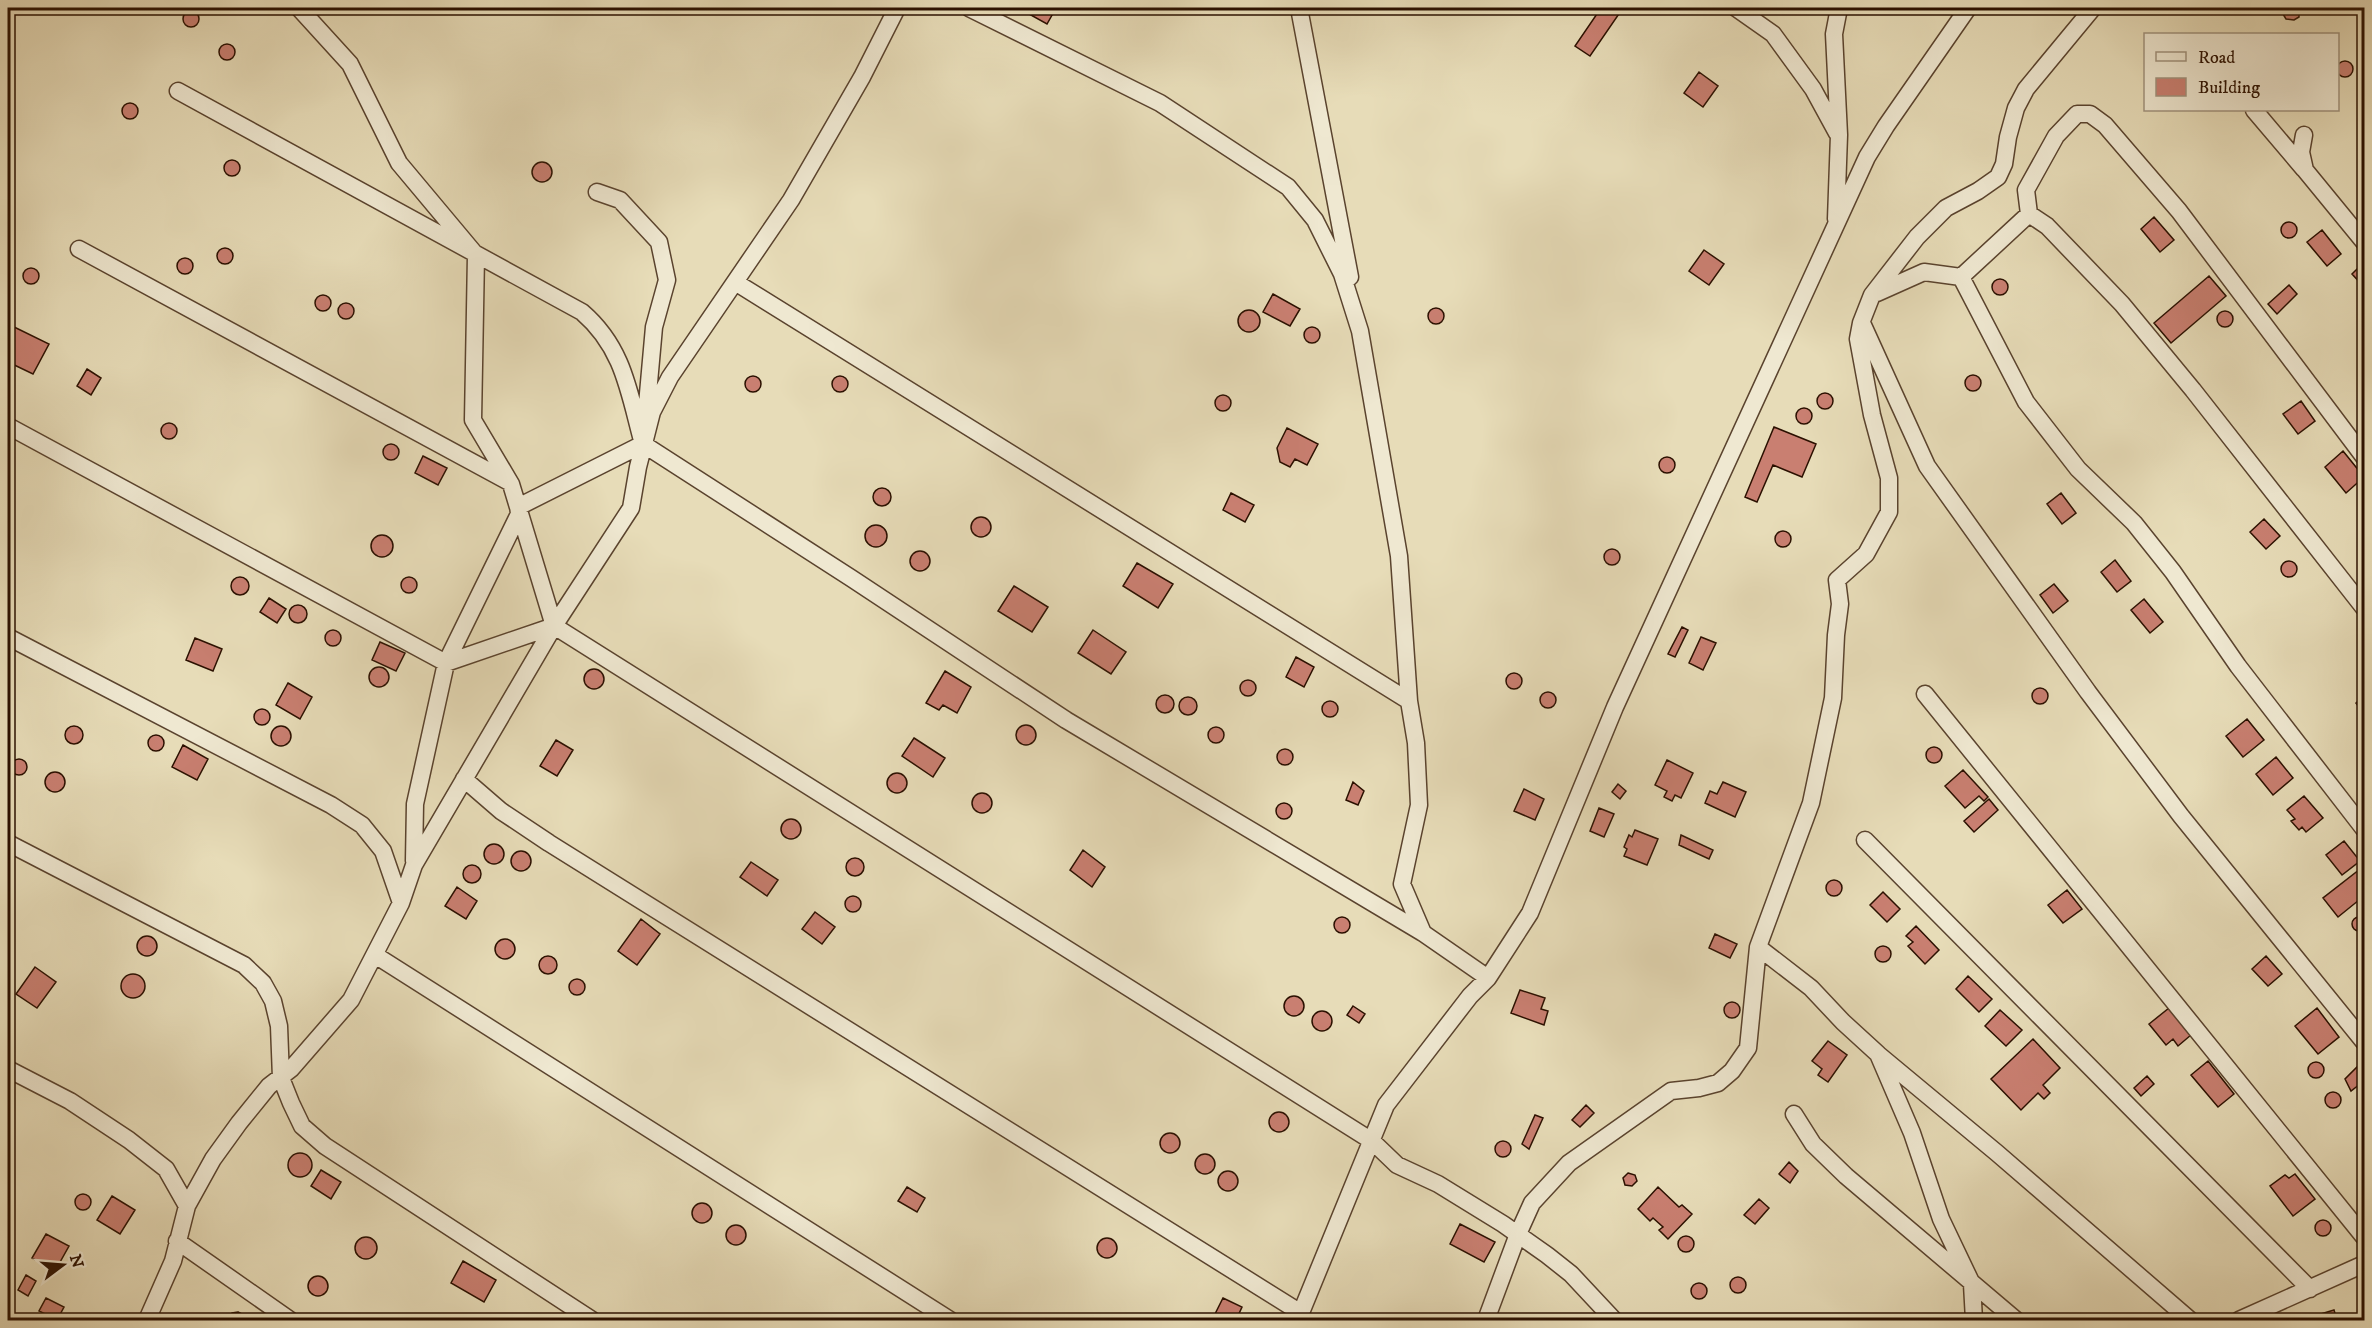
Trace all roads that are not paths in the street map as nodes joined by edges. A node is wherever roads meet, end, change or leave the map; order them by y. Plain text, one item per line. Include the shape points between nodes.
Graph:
1 (300, 8) edge
2 (897, 8) edge
3 (969, 8) edge
4 (1299, 8) edge
5 (1736, 8) edge
6 (1839, 8) edge
7 (1968, 8) edge
8 (2093, 8) edge
9 (178, 91) dead end
10 (2255, 111) edge
11 (1839, 135) junction
12 (2304, 135) dead end
13 (2305, 170) junction
14 (597, 192) dead end
15 (2029, 214) junction
16 (1836, 226) junction
17 (2364, 242) edge
18 (79, 249) dead end
19 (476, 255) junction
20 (1961, 277) junction
21 (735, 282) junction
22 (1872, 295) junction
23 (1861, 322) junction
24 (1360, 331) junction
25 (8, 426) edge
26 (644, 444) junction
27 (2364, 457) edge
28 (511, 484) junction
29 (518, 507) junction
30 (2364, 608) edge
31 (554, 626) junction
32 (8, 637) edge
33 (446, 663) junction
34 (1925, 694) dead end
35 (1409, 701) junction
36 (464, 779) junction
37 (2364, 829) edge
38 (1865, 840) dead end
39 (8, 843) edge
40 (414, 865) junction
41 (401, 903) junction
42 (1423, 933) junction
43 (1758, 947) junction
44 (375, 955) junction
45 (1488, 978) junction
46 (2364, 1042) edge
47 (1878, 1054) junction
48 (8, 1069) edge
49 (281, 1078) junction
50 (1794, 1114) dead end
51 (1372, 1141) junction
52 (187, 1206) junction
53 (1518, 1234) junction
54 (2364, 1237) edge
55 (177, 1241) junction
56 (2364, 1264) edge
57 (1972, 1284) junction
58 (2310, 1289) junction
59 (1300, 1317) edge
60 (147, 1320) edge
61 (290, 1320) edge
62 (592, 1320) edge
63 (950, 1320) edge
64 (1486, 1320) edge
65 (1614, 1320) edge
66 (1974, 1320) edge
67 (2016, 1320) edge
68 (2190, 1320) edge
69 (2239, 1320) edge

1 - 19 street via 350,64 399,163
2 - 21 street via 791,200
3 - 24 street via 1160,103 1288,187 1315,220 1341,274
4 - 24 street
5 - 11 street via 1773,34 1813,88
6 - 11 street via 1834,34
7 - 16 street via 1873,147
8 - 22 street via 2026,89 2016,108 1998,177 1946,208 1917,237
9 - 19 street
10 - 13 street
11 - 16 street
12 - 13 street via 2301,152
13 - 17 street
14 - 26 street via 620,200 659,242 668,280 654,327
15 - 20 street
15 - 27 street via 2026,190 2056,136 2077,114 2090,114 2105,125 2179,211
15 - 30 street via 2047,226 2122,304
16 - 45 street via 1616,707 1530,913
18 - 28 street
19 - 26 street via 582,312 598,326 615,350
19 - 28 street via 473,420
20 - 22 street via 1924,272
20 - 37 street via 2026,402 2078,469 2134,522 2238,666
21 - 26 street via 670,377 652,412
21 - 35 street
22 - 23 street
23 - 43 street via 1861,360 1888,478 1889,512 1866,554 1837,579 1840,604 1833,698 1811,803
23 - 46 street via 1927,466 2174,806
24 - 35 street via 1399,556
25 - 33 street
26 - 29 street
26 - 31 street via 631,508
26 - 42 street via 1066,720
28 - 29 street
29 - 31 street
29 - 33 street via 519,514
31 - 33 street
31 - 36 street
31 - 51 street
32 - 41 street via 331,804 362,825 383,851
33 - 40 street via 416,804
34 - 54 street
35 - 42 street via 1419,805 1402,884
36 - 40 street
36 - 59 street via 501,811 549,843
38 - 58 street
39 - 49 street via 244,965 273,1000 279,1026
40 - 41 street
41 - 44 street
42 - 45 street
43 - 47 street via 1811,988
43 - 53 street via 1748,1048 1732,1071 1718,1083 1671,1091 1569,1163 1532,1203
44 - 49 street via 351,1000
44 - 63 street
45 - 51 street via 1386,1105
47 - 57 street via 1912,1133 1941,1219
47 - 68 street
48 - 52 street via 70,1101 129,1140 166,1169
49 - 52 street via 269,1086 239,1123
49 - 62 street via 302,1126 325,1146
50 - 57 street via 1813,1144 1846,1176
51 - 53 street via 1397,1165 1438,1184
51 - 59 street
52 - 55 street
53 - 64 street
53 - 65 street via 1571,1274
55 - 60 street via 173,1262
55 - 61 street
56 - 58 street
57 - 66 street
57 - 67 street
58 - 69 street

